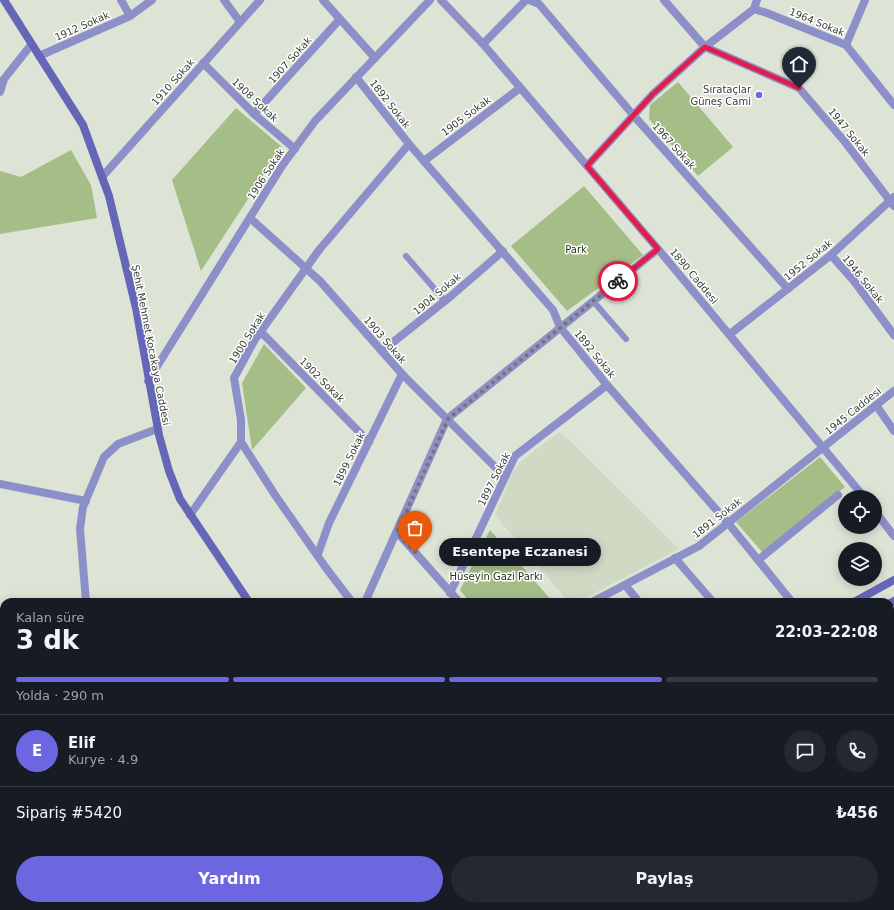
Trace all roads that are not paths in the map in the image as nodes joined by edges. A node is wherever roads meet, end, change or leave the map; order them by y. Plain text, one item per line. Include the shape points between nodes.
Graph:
1 (4, 0) edge
2 (121, 0) edge
3 (152, 0) edge
4 (224, 0) edge
5 (260, 0) edge
6 (323, 0) edge
7 (430, 0) edge
8 (441, 0) edge
9 (528, 0) edge
10 (664, 0) edge
11 (757, 0) edge
12 (865, 0) edge
13 (754, 10) junction
14 (130, 16) junction
15 (340, 19) junction
16 (240, 22) junction
17 (31, 44) junction
18 (483, 44) junction
19 (846, 45) junction
20 (705, 47) junction
21 (39, 56) junction
22 (375, 58) junction
23 (203, 63) junction
24 (356, 77) junction
25 (520, 88) junction
26 (0, 92) edge
27 (894, 105) edge
28 (254, 114) junction
29 (634, 116) junction
30 (409, 144) junction
31 (295, 149) junction
32 (424, 161) junction
33 (587, 166) junction
34 (102, 176) junction
35 (892, 201) edge
36 (250, 218) junction
37 (658, 249) junction
38 (503, 251) junction
39 (406, 256) dead end
40 (831, 256) junction
41 (307, 268) junction
42 (788, 289) junction
43 (445, 301) junction
44 (593, 301) junction
45 (560, 327) junction
46 (261, 332) junction
47 (730, 334) junction
48 (894, 335) edge
49 (626, 339) dead end
50 (382, 352) junction
51 (402, 374) junction
52 (148, 381) junction
53 (607, 385) junction
54 (894, 391) edge
55 (876, 406) junction
56 (448, 419) junction
57 (157, 429) junction
58 (894, 431) edge
59 (241, 442) junction
60 (369, 442) junction
61 (824, 447) junction
62 (505, 477) junction
63 (0, 484) edge
64 (858, 490) edge
65 (838, 495) dead end
66 (86, 501) junction
67 (190, 515) junction
68 (882, 520) edge
69 (728, 523) junction
70 (397, 532) junction
71 (894, 536) edge
72 (318, 554) junction
73 (675, 558) junction
74 (758, 560) junction
75 (894, 580) edge
76 (626, 586) junction
77 (450, 593) junction
78 (86, 598) edge
79 (246, 598) edge
80 (349, 598) edge
81 (366, 598) edge
82 (455, 598) edge
83 (600, 598) edge
84 (636, 598) edge
85 (710, 598) edge
86 (789, 598) edge
87 (861, 598) edge

1 - 17 street, Şehit Mehmet Kocakaya Caddesi
2 - 14 street
3 - 14 street, 1912 Sokak
4 - 16 street
5 - 16 street, 1910 Sokak
6 - 15 street
7 - 22 street, 1906 Sokak
8 - 18 street, 1890 Caddesi
9 - 18 street
9 - 29 street, 1967 Sokak via 540,4
10 - 20 street, 1947 Sokak
11 - 13 street
12 - 19 street
13 - 19 street, 1964 Sokak
13 - 20 street
14 - 21 street, 1912 Sokak
15 - 22 street
15 - 28 street, 1907 Sokak
16 - 23 street, 1910 Sokak
17 - 21 street, Şehit Mehmet Kocakaya Caddesi
17 - 26 street via 4,79
18 - 25 street, 1890 Caddesi
19 - 27 street, 1964 Sokak
20 - 29 street via 653,94
20 - 35 street, 1947 Sokak via 799,88
21 - 34 street, Şehit Mehmet Kocakaya Caddesi via 83,125
22 - 24 street, 1906 Sokak
23 - 28 street, 1908 Sokak
23 - 34 street, 1910 Sokak
24 - 30 street, 1892 Sokak
24 - 31 street, 1906 Sokak via 316,121
25 - 32 street, 1905 Sokak
25 - 33 street, 1890 Caddesi
28 - 31 street, 1908 Sokak
29 - 33 street
29 - 42 street, 1967 Sokak
30 - 32 street, 1892 Sokak
30 - 41 street, 1900 Sokak via 319,250
31 - 36 street, 1906 Sokak
32 - 38 street, 1892 Sokak
33 - 37 street, 1890 Caddesi
34 - 52 street, Şehit Mehmet Kocakaya Caddesi via 136,308
35 - 40 street, 1952 Sokak
36 - 41 street, 1903 Sokak
36 - 52 street, 1906 Sokak
37 - 44 street
37 - 47 street, 1890 Caddesi
38 - 43 street, 1904 Sokak
38 - 45 street, 1892 Sokak via 553,310
39 - 43 lane
40 - 42 street, 1952 Sokak
40 - 48 street, 1946 Sokak
41 - 46 street, 1900 Sokak
41 - 50 street, 1903 Sokak
42 - 47 street, 1952 Sokak
43 - 50 street, 1904 Sokak
44 - 45 street
44 - 49 lane
45 - 53 street, 1892 Sokak
45 - 56 street
46 - 59 street, 1900 Sokak via 234,378 241,420
46 - 60 street, 1902 Sokak
47 - 61 street, 1890 Caddesi
50 - 51 street, 1903 Sokak
51 - 56 street, 1903 Sokak
51 - 60 street, 1899 Sokak
52 - 57 street, Şehit Mehmet Kocakaya Caddesi
53 - 62 street, 1897 Sokak via 515,456
53 - 69 street, 1892 Sokak
54 - 55 street, 1945 Caddesi
55 - 58 street
55 - 61 street, 1945 Caddesi
56 - 62 street, 1903 Sokak
56 - 70 street
57 - 66 street via 118,444 104,457
57 - 67 street, Şehit Mehmet Kocakaya Caddesi via 169,471 180,499
59 - 67 street
59 - 72 street via 275,495
60 - 72 street, 1899 Sokak via 329,523
61 - 64 street, 1890 Caddesi
61 - 69 street, 1891 Sokak
62 - 77 street, 1897 Sokak
63 - 66 street
65 - 74 street
66 - 78 street via 80,529
67 - 79 street, Şehit Mehmet Kocakaya Caddesi
68 - 71 street
69 - 73 street, 1891 Sokak via 699,546
69 - 74 street, 1892 Sokak
70 - 77 street
70 - 81 street
72 - 80 street
73 - 76 street, 1891 Sokak
73 - 85 street
74 - 86 street, 1892 Sokak
75 - 87 street
76 - 83 street, 1891 Sokak
76 - 84 street
77 - 82 street

